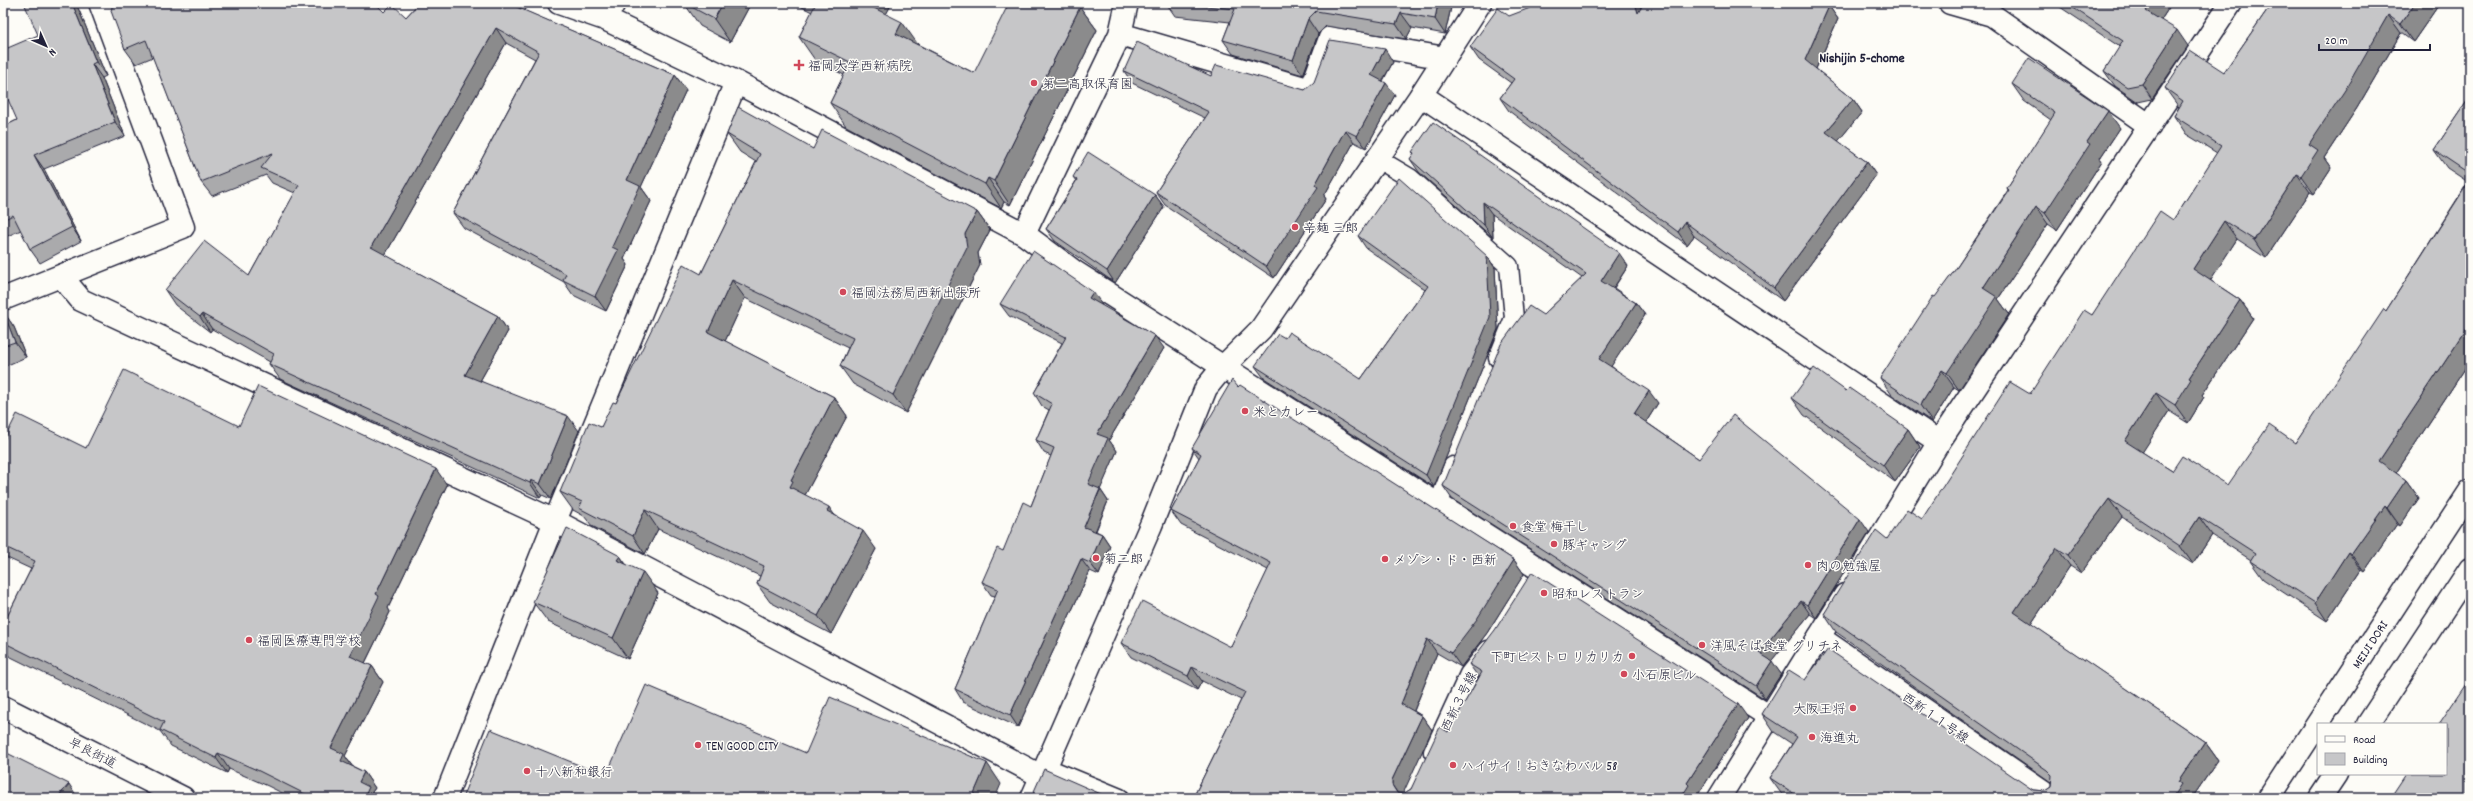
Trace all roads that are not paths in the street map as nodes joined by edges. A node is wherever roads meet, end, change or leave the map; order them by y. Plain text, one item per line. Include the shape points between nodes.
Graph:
1 (100, 3) edge
2 (558, 3) edge
3 (1127, 3) edge
4 (1480, 3) edge
5 (1950, 3) edge
6 (2231, 3) edge
7 (609, 11) edge
8 (1120, 34) junction
9 (1445, 58) junction
10 (736, 82) junction
11 (1421, 96) junction
12 (2150, 126) junction
13 (1378, 159) junction
14 (1024, 234) junction
15 (61, 276) junction
16 (3, 299) edge
17 (1224, 366) junction
18 (1490, 377) edge
19 (1939, 442) junction
20 (1461, 448) edge
21 (2470, 491) edge
22 (1438, 504) junction
23 (555, 521) junction
24 (2470, 569) edge
25 (1819, 637) junction
26 (1496, 639) edge
27 (6, 713) edge
28 (1770, 716) junction
29 (2318, 723) edge
30 (2369, 723) edge
31 (2317, 725) edge
32 (1427, 766) edge
33 (1043, 772) junction
34 (2335, 775) edge
35 (183, 798) edge
36 (445, 798) edge
37 (1032, 798) edge
38 (1120, 798) edge
39 (1719, 798) edge
40 (2053, 798) edge
41 (2269, 798) edge
42 (2320, 798) edge

1 - 15 street via 183,227
2 - 7 street
3 - 8 street
4 - 9 street
5 - 12 street via 1992,15
6 - 12 street
7 - 10 street
8 - 9 street via 1311,90 1330,38
8 - 14 street
9 - 11 street
10 - 14 street
10 - 23 street
11 - 13 street
11 - 19 street
12 - 19 street
13 - 17 street via 1261,328
13 - 18 lane via 1410,178 1510,266 1514,318
14 - 17 street via 1075,272
15 - 16 street
15 - 23 street via 81,300
17 - 22 street
17 - 33 street via 1206,388 1151,525
19 - 25 street
20 - 22 lane
21 - 29 street, MEIJI DORI
22 - 28 street via 1536,576
23 - 33 street
23 - 36 street
24 - 30 street
25 - 28 street
25 - 40 street, 西新１１号線
26 - 32 lane, 西新３号線 via 1469,674
27 - 35 street, 早良街道
28 - 39 street
31 - 41 street, MEIJI DORI
33 - 37 street
33 - 38 lane
34 - 42 street

